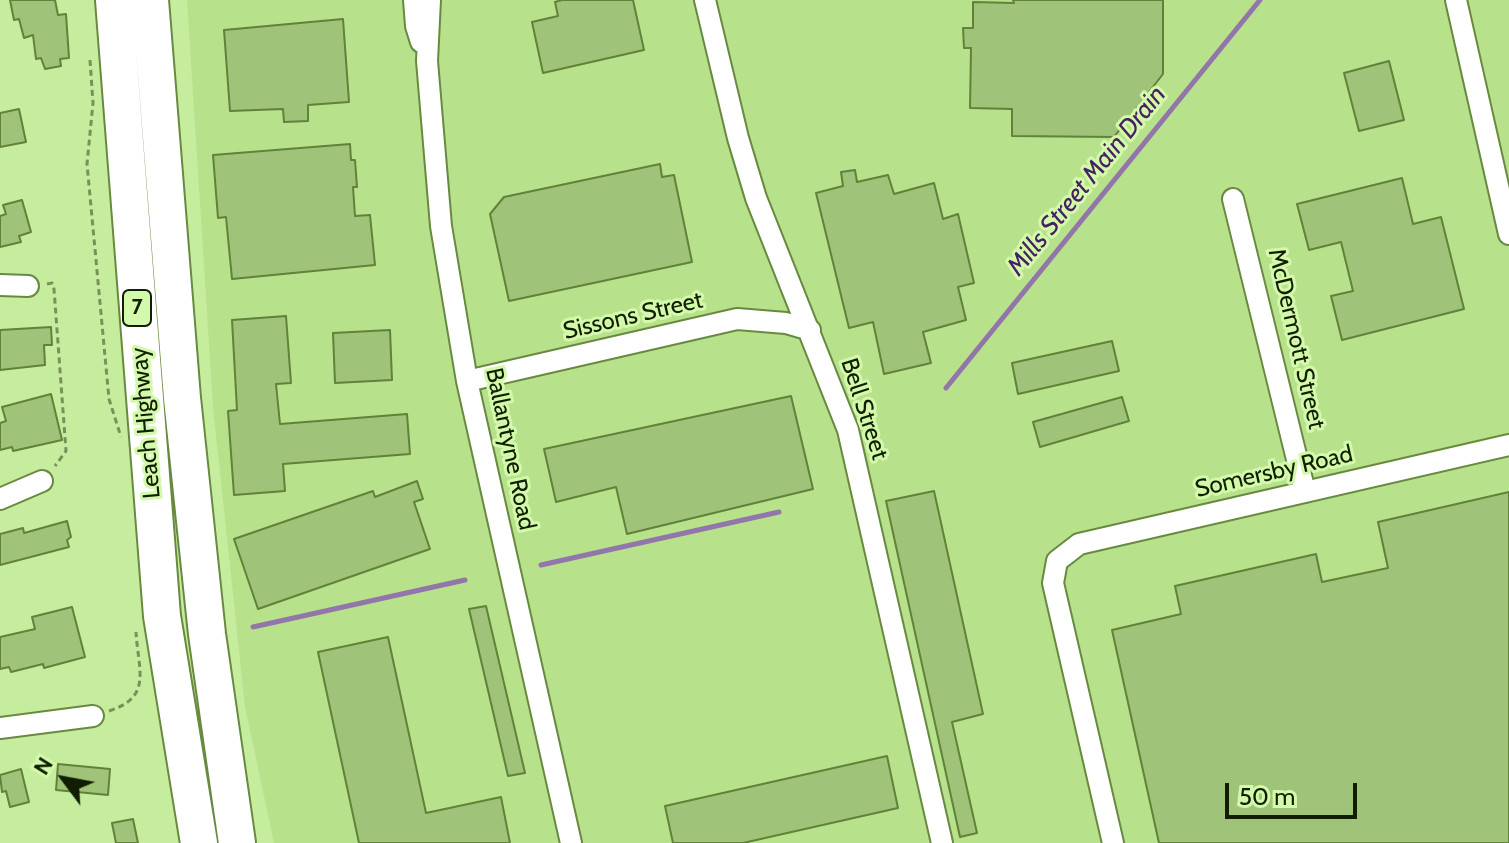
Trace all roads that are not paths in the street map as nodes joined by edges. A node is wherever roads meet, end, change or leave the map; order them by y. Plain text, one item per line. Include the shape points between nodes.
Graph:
1 (114, 0) edge
2 (150, 0) edge
3 (414, 0) edge
4 (430, 0) edge
5 (705, 0) edge
6 (1456, 0) edge
7 (427, 61) junction
8 (1233, 199) dead end
9 (1509, 234) edge
10 (0, 285) edge
11 (28, 286) road end
12 (810, 330) junction
13 (467, 381) junction
14 (1509, 445) edge
15 (42, 481) road end
16 (1305, 492) junction
17 (0, 499) edge
18 (93, 716) road end
19 (0, 728) edge
20 (199, 843) edge
21 (237, 843) edge
22 (571, 843) edge
23 (942, 843) edge
24 (1113, 843) edge

1 - 20 highway, Leach Highway / 7 via 162,616
2 - 21 highway, Leach Highway / 7 via 183,414
3 - 7 street, Ballantyne Road
4 - 7 street, Ballantyne Road
5 - 12 street, Bell Street via 756,198
6 - 9 street
7 - 13 street, Ballantyne Road via 441,226
8 - 16 street, McDermott Street
10 - 11 street
12 - 13 street, Sissons Street via 737,319
12 - 23 street, Bell Street via 848,430
13 - 22 street, Ballantyne Road
14 - 16 street, Somersby Road
15 - 17 street
16 - 24 street, Somersby Road via 1079,544 1057,561 1053,583
18 - 19 street

